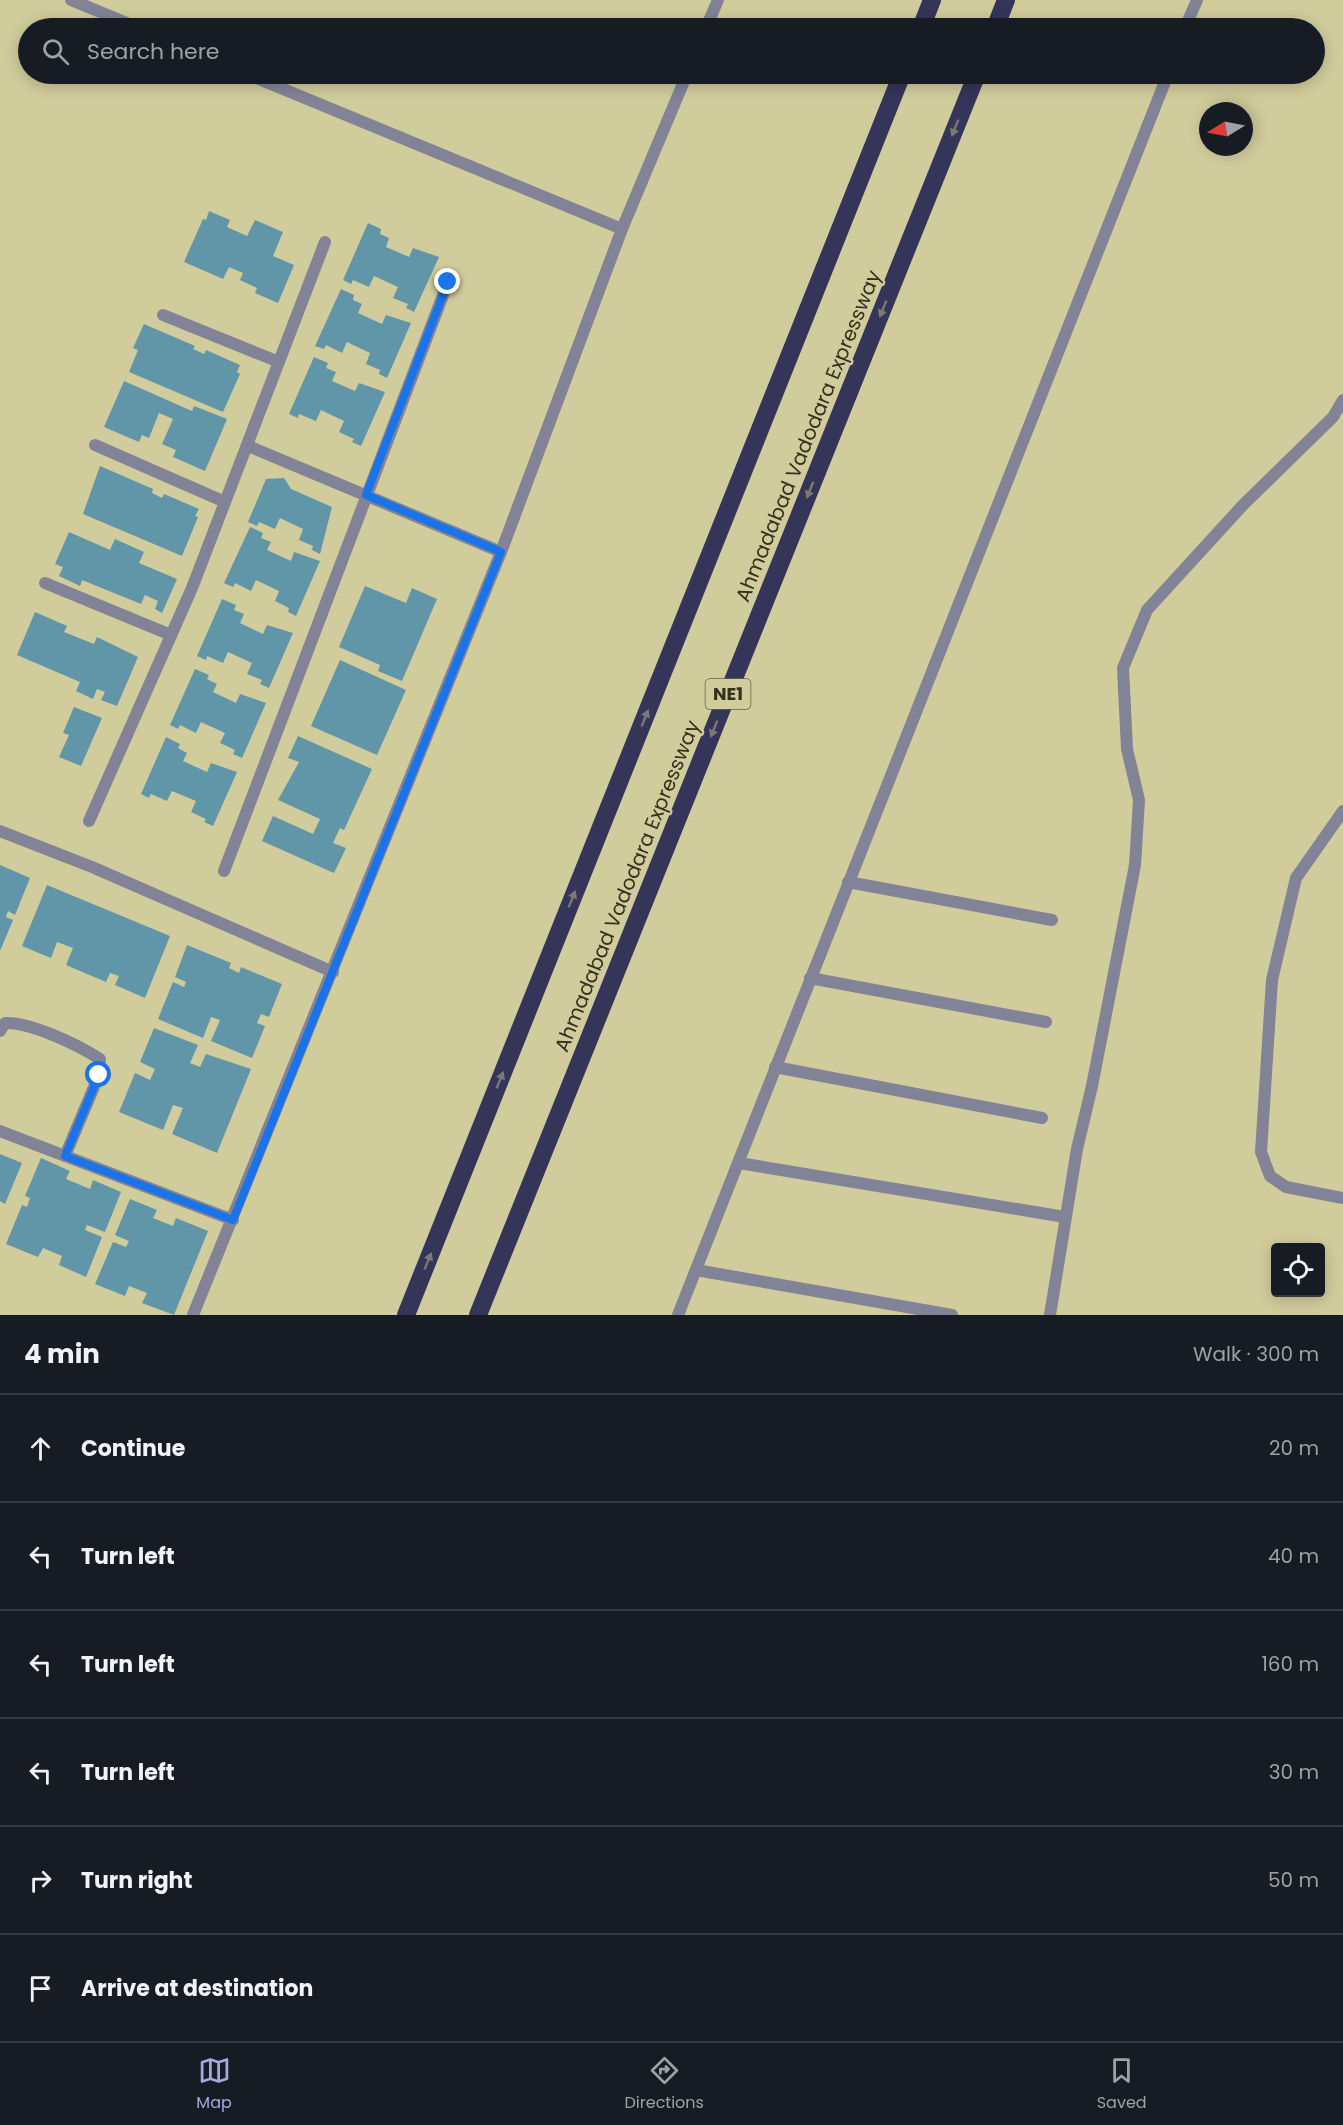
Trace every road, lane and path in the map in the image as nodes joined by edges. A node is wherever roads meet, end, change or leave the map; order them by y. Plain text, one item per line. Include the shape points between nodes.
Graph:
1 (71, 0) edge
2 (718, 0) edge
3 (932, 0) edge
4 (1006, 0) edge
5 (1197, 0) edge
6 (115, 18) edge
7 (710, 18) edge
8 (925, 18) edge
9 (999, 18) edge
10 (1189, 18) edge
11 (271, 84) edge
12 (683, 84) edge
13 (898, 84) edge
14 (973, 84) edge
15 (1164, 84) edge
16 (622, 229) junction
17 (325, 242) dead end
18 (448, 282) dead end
19 (163, 315) dead end
20 (279, 362) junction
21 (1343, 400) edge
22 (95, 445) dead end
23 (248, 446) junction
24 (366, 495) junction
25 (225, 502) junction
26 (501, 552) junction
27 (45, 583) dead end
28 (171, 635) junction
29 (1343, 811) edge
30 (89, 821) dead end
31 (0, 831) edge
32 (224, 872) dead end
33 (848, 882) junction
34 (1052, 920) dead end
35 (333, 972) junction
36 (810, 978) junction
37 (1046, 1022) dead end
38 (0, 1031) edge
39 (775, 1067) junction
40 (1042, 1118) dead end
41 (0, 1131) edge
42 (65, 1156) junction
43 (739, 1162) junction
44 (1343, 1198) edge
45 (1065, 1217) junction
46 (233, 1220) junction
47 (696, 1270) junction
48 (194, 1315) edge
49 (406, 1315) edge
50 (478, 1315) edge
51 (678, 1315) edge
52 (952, 1315) edge
53 (1050, 1315) edge

1 - 6 street
2 - 7 street
3 - 8 highway
4 - 9 highway
5 - 10 street
11 - 16 street
12 - 16 street
49 -> 13 highway
14 -> 50 highway, Ahmadabad Vadodara Expressway / NE1
15 - 33 street
16 - 26 street
17 - 20 street
18 - 24 street
19 - 20 street
20 - 23 street
21 - 45 street via 1333,417 1243,505 1147,610 1123,668 1127,749 1139,800 1136,865
22 - 25 street
23 - 24 street
23 - 25 street
24 - 26 street
24 - 32 street
25 - 28 street
26 - 35 street
27 - 28 street
28 - 30 street
29 - 44 street via 1296,878 1272,980 1261,1152 1270,1176 1286,1187
31 - 35 street
33 - 34 street
33 - 36 street
35 - 46 street
36 - 37 street
36 - 39 street
38 - 42 street via 5,1023 18,1023 100,1059 99,1075
39 - 40 street
39 - 43 street
41 - 42 street
42 - 46 street
43 - 45 street
43 - 47 street
45 - 53 street
46 - 48 street
47 - 51 street
47 - 52 street

